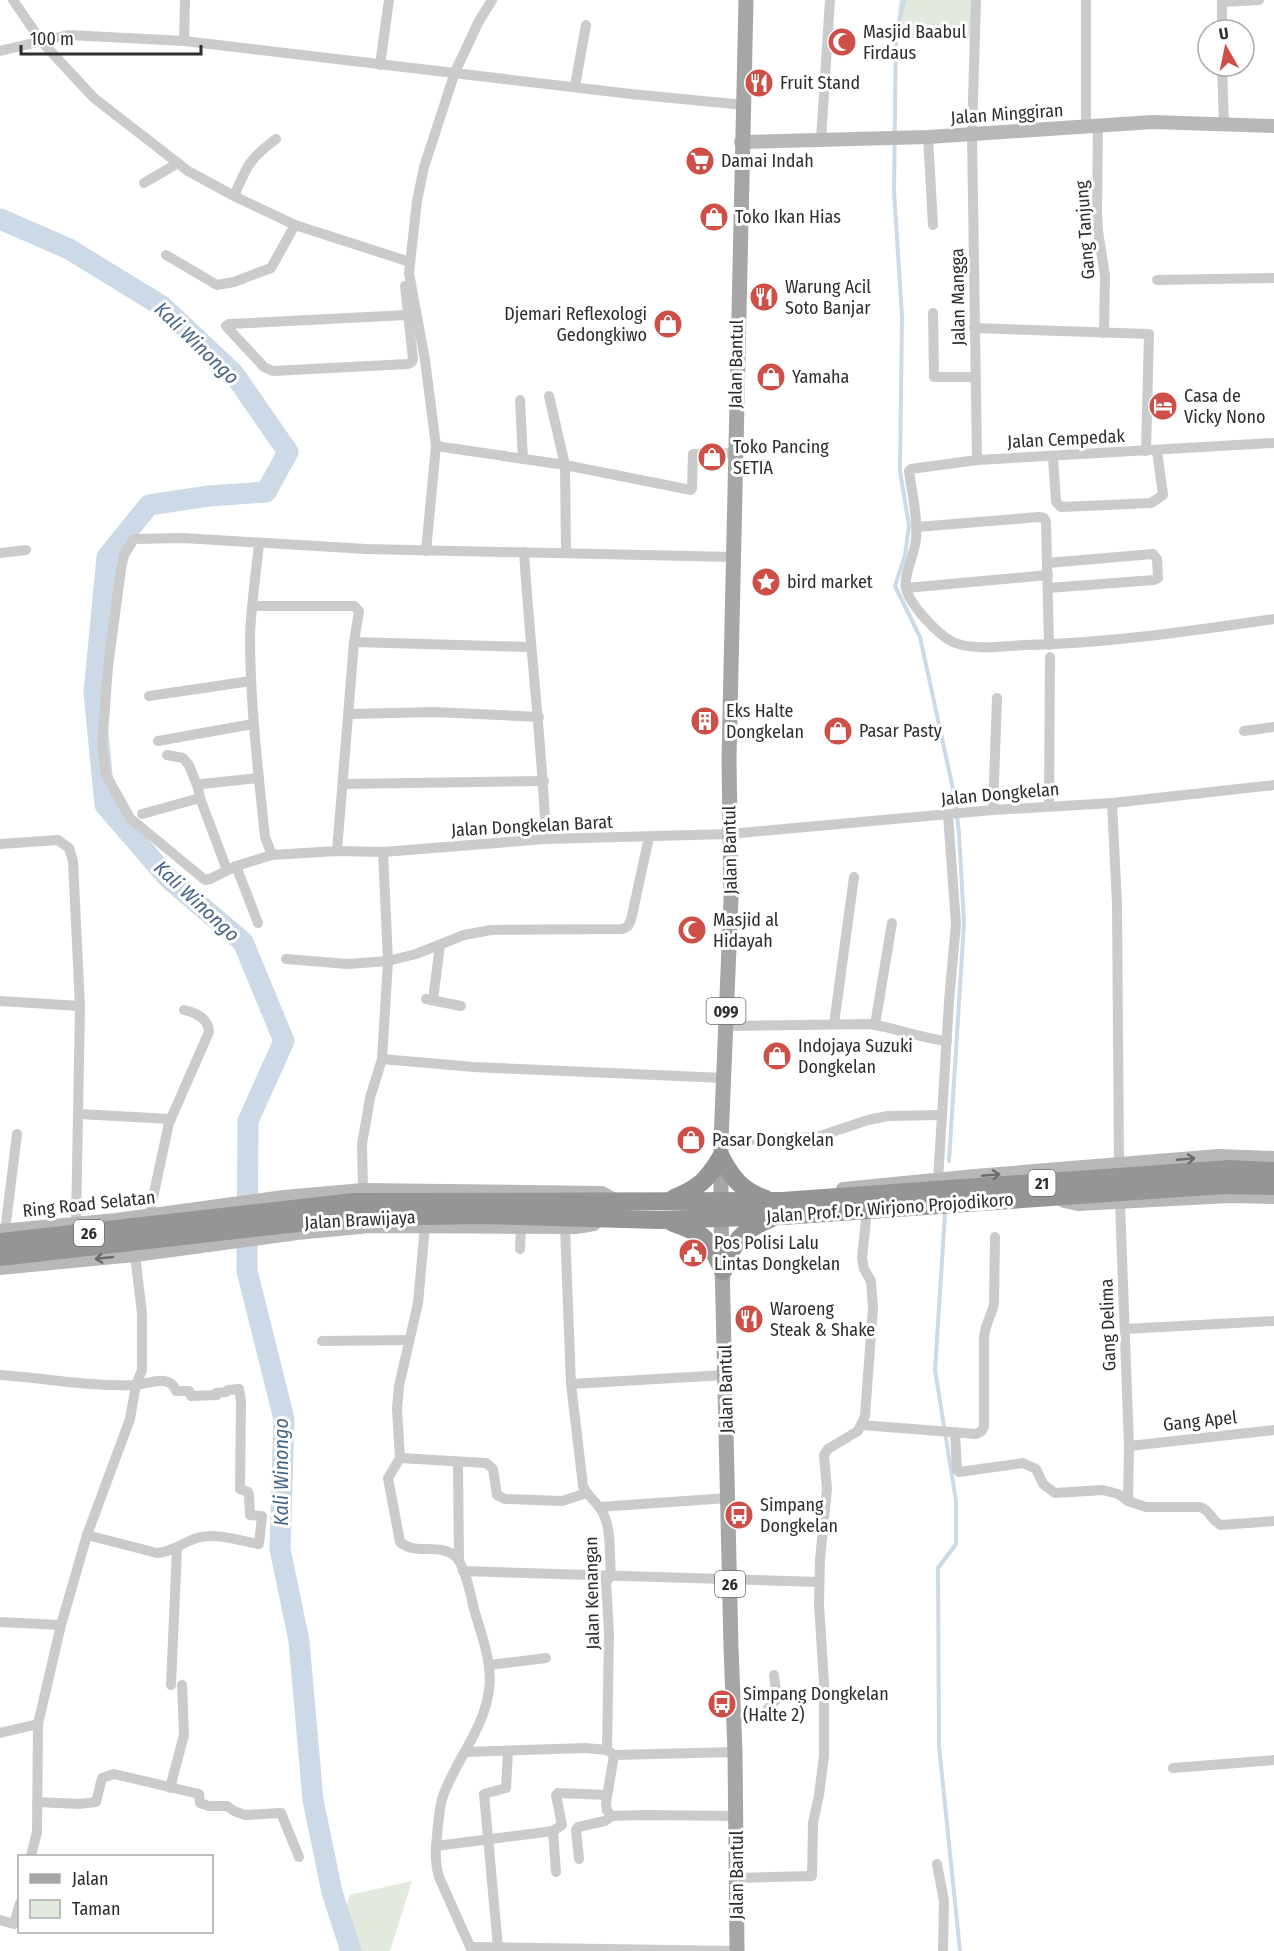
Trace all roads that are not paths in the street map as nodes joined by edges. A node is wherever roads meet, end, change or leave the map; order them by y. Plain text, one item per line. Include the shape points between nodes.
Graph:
1 (13, 0) edge
2 (185, 0) edge
3 (389, 0) edge
4 (492, 0) edge
5 (746, 0) edge
6 (830, 0) edge
7 (976, 0) edge
8 (1086, 0) edge
9 (1259, 0) edge
10 (1222, 18) edge
11 (586, 25) dead end
12 (46, 40) junction
13 (184, 41) junction
14 (0, 51) edge
15 (380, 65) junction
16 (455, 72) junction
17 (1222, 78) edge
18 (575, 86) junction
19 (744, 105) junction
20 (1224, 124) junction
21 (1092, 126) junction
22 (1274, 126) edge
23 (972, 134) junction
24 (928, 137) junction
25 (276, 139) dead end
26 (821, 140) junction
27 (741, 142) junction
28 (178, 163) junction
29 (144, 183) dead end
30 (234, 196) junction
31 (295, 225) junction
32 (933, 225) dead end
33 (166, 255) dead end
34 (410, 262) junction
35 (1274, 278) edge
36 (1157, 280) dead end
37 (410, 283) junction
38 (933, 313) dead end
39 (407, 315) junction
40 (974, 328) junction
41 (1104, 333) junction
42 (976, 376) junction
43 (549, 396) dead end
44 (520, 400) dead end
45 (1274, 443) edge
46 (436, 446) junction
47 (1152, 451) junction
48 (734, 453) junction
49 (1053, 457) junction
50 (523, 459) junction
51 (977, 460) junction
52 (565, 465) junction
53 (917, 527) junction
54 (259, 544) junction
55 (26, 550) dead end
56 (426, 551) junction
57 (524, 552) junction
58 (0, 553) edge
59 (566, 553) junction
60 (734, 557) junction
61 (1048, 569) junction
62 (906, 588) junction
63 (1048, 588) junction
64 (253, 606) junction
65 (1274, 620) edge
66 (354, 642) junction
67 (1048, 645) junction
68 (530, 647) junction
69 (1050, 657) dead end
70 (251, 681) junction
71 (149, 696) dead end
72 (997, 698) dead end
73 (349, 714) junction
74 (539, 717) junction
75 (253, 724) junction
76 (1274, 727) edge
77 (1244, 731) dead end
78 (158, 741) dead end
79 (167, 755) dead end
80 (259, 778) junction
81 (544, 781) junction
82 (344, 784) junction
83 (1274, 785) edge
84 (199, 793) junction
85 (1112, 802) junction
86 (1049, 806) junction
87 (993, 810) junction
88 (142, 813) dead end
89 (948, 815) junction
90 (729, 834) junction
91 (649, 837) junction
92 (546, 839) junction
93 (0, 844) edge
94 (337, 851) junction
95 (383, 852) junction
96 (272, 855) junction
97 (232, 868) junction
98 (854, 878) dead end
99 (892, 923) dead end
100 (258, 924) dead end
101 (440, 945) junction
102 (286, 959) dead end
103 (388, 961) junction
104 (0, 1001) edge
105 (80, 1006) junction
106 (461, 1006) dead end
107 (184, 1010) dead end
108 (834, 1024) junction
109 (875, 1025) junction
110 (725, 1026) junction
111 (947, 1041) junction
112 (382, 1059) junction
113 (723, 1078) junction
114 (79, 1114) junction
115 (942, 1115) junction
116 (171, 1119) junction
117 (17, 1134) dead end
118 (721, 1149) junction
119 (1274, 1158) edge
120 (1119, 1165) junction
121 (1274, 1171) edge
122 (938, 1179) junction
123 (1274, 1186) edge
124 (363, 1190) junction
125 (1048, 1197) junction
126 (1274, 1197) edge
127 (809, 1199) junction
128 (721, 1202) junction
129 (1120, 1203) junction
130 (773, 1209) junction
131 (617, 1210) junction
132 (867, 1210) junction
133 (663, 1211) junction
134 (293, 1215) junction
135 (149, 1216) junction
136 (370, 1222) junction
137 (76, 1224) junction
138 (425, 1226) junction
139 (521, 1227) junction
140 (565, 1227) junction
141 (180, 1230) junction
142 (2, 1235) edge
143 (995, 1237) dead end
144 (520, 1249) dead end
145 (135, 1255) junction
146 (0, 1257) edge
147 (0, 1268) edge
148 (723, 1271) junction
149 (1274, 1321) edge
150 (1125, 1329) junction
151 (409, 1340) junction
152 (322, 1341) dead end
153 (725, 1374) junction
154 (0, 1375) edge
155 (571, 1384) junction
156 (136, 1385) junction
157 (862, 1425) junction
158 (1274, 1430) edge
159 (951, 1432) junction
160 (1129, 1446) junction
161 (400, 1458) junction
162 (458, 1462) junction
163 (587, 1493) junction
164 (1122, 1497) junction
165 (728, 1498) junction
166 (599, 1507) junction
167 (1274, 1521) edge
168 (87, 1535) junction
169 (177, 1548) junction
170 (461, 1566) junction
171 (611, 1576) junction
172 (730, 1581) junction
173 (819, 1582) junction
174 (0, 1622) edge
175 (61, 1625) junction
176 (546, 1658) dead end
177 (489, 1665) junction
178 (774, 1675) dead end
179 (734, 1717) junction
180 (38, 1724) junction
181 (0, 1733) edge
182 (508, 1751) junction
183 (465, 1752) junction
184 (610, 1752) junction
185 (735, 1752) junction
186 (1274, 1760) edge
187 (1173, 1768) dead end
188 (170, 1788) junction
189 (607, 1795) junction
190 (37, 1802) junction
191 (612, 1816) junction
192 (736, 1816) junction
193 (553, 1831) junction
194 (488, 1840) junction
195 (436, 1846) junction
196 (31, 1855) edge
197 (299, 1857) dead end
198 (579, 1859) dead end
199 (937, 1864) dead end
200 (556, 1872) dead end
201 (737, 1878) junction
202 (18, 1910) edge
203 (0, 1920) edge
204 (498, 1947) junction
205 (471, 1949) edge
206 (591, 1950) edge
207 (737, 1951) edge
208 (943, 1951) edge

1 - 12 street
2 - 13 street
3 - 15 street
4 - 16 street
5 - 19 main road, Jalan Bantul
6 - 26 street
7 - 23 street, Jalan Mangga
8 - 21 street, Gang Tanjung
9 - 10 street via 1222,2
11 - 18 street
12 - 13 street via 68,35
12 - 14 street
12 - 28 street via 94,98
13 - 15 street
15 - 16 street
16 - 18 street
16 - 34 street via 423,167
17 - 20 street
18 - 19 street
19 - 27 main road, Jalan Bantul
20 - 21 street, Jalan Minggiran via 1153,122
20 - 22 street, Jalan Minggiran
21 - 23 street, Jalan Minggiran
21 - 41 street, Gang Tanjung via 1098,231 1105,270
23 - 24 street, Jalan Minggiran
23 - 40 street, Jalan Mangga
24 - 26 street, Jalan Minggiran
24 - 32 street
25 - 30 street via 249,162
26 - 27 street, Jalan Minggiran
27 - 48 main road, Jalan Bantul
28 - 29 street
28 - 30 street
30 - 31 street
31 - 33 street via 271,268 234,282 217,285
31 - 34 street
34 - 37 street
35 - 36 street
37 - 39 street via 405,288
37 - 46 street
38 - 42 street via 934,377
39 - 39 street via 229,324 226,326 270,370 378,366 413,361
40 - 41 street
40 - 42 street, Jalan Mangga
41 - 47 street via 1150,337
42 - 51 street, Jalan Mangga
43 - 52 street
44 - 50 street
45 - 47 street, Jalan Cempedak
46 - 50 street
46 - 56 street
47 - 49 street, Jalan Cempedak
47 - 49 street via 1163,495 1151,502 1061,507 1056,502
48 - 52 street via 693,454 691,490
48 - 60 main road, Jalan Bantul
49 - 51 street, Jalan Cempedak
50 - 52 street
51 - 53 street, Jalan Cempedak via 909,470
52 - 59 street
53 - 61 street via 1044,518
53 - 62 street
54 - 56 street
54 - 64 street
54 - 97 street, Jalan Dongkelan Barat via 134,539 121,569 108,667 102,746 106,775 120,803 130,818 201,877 210,879
55 - 58 street
56 - 57 street
57 - 59 street
57 - 68 street
59 - 60 street
60 - 90 main road, Jalan Bantul
61 - 62 street
61 - 63 street
61 - 63 street via 1153,554 1159,574 1154,580
62 - 67 street via 920,612 953,642 979,646
63 - 67 street
64 - 66 street via 356,606 359,612
64 - 70 street
65 - 67 street via 1114,641
66 - 68 street
66 - 73 street
68 - 74 street
69 - 86 street
70 - 71 street
70 - 75 street
72 - 87 street
73 - 74 street via 434,712
73 - 82 street
74 - 81 street
75 - 78 street
75 - 80 street
76 - 77 street
79 - 84 street via 183,758 189,765
80 - 84 street via 202,784
80 - 96 street via 265,837
81 - 82 street
81 - 92 street
82 - 94 street
83 - 85 street, Jalan Dongkelan
84 - 88 street
84 - 97 street
85 - 86 street, Jalan Dongkelan
85 - 120 street via 1117,904
86 - 87 street, Jalan Dongkelan
87 - 89 street, Jalan Dongkelan
89 - 90 street, Jalan Dongkelan
89 - 111 street via 956,924
90 - 91 street, Jalan Dongkelan Barat
90 - 110 main road, Jalan Bantul / 099 via 731,899
91 - 92 street, Jalan Dongkelan Barat
91 - 101 street via 631,920 626,927 491,930
92 - 95 street, Jalan Dongkelan Barat
93 - 105 street via 53,840 69,848 73,861
94 - 95 street, Jalan Dongkelan Barat
94 - 96 street, Jalan Dongkelan Barat
95 - 103 street
96 - 97 street, Jalan Dongkelan Barat
97 - 100 street
98 - 108 street
99 - 109 street
101 - 103 street
101 - 106 street via 429,999
102 - 103 street via 348,964
103 - 112 street
104 - 105 street
105 - 114 street
107 - 116 street via 202,1018 209,1032
108 - 109 street
108 - 110 street
109 - 111 street
110 - 113 main road, Jalan Bantul / 099
111 - 115 street
112 - 113 street
112 - 124 street via 362,1144
113 - 118 main road, Jalan Bantul / 099
114 - 116 street
114 - 137 street
115 - 118 street via 888,1116 817,1137
115 - 122 street
116 - 135 street
117 - 142 street
118 - 128 main road, Jalan Bantul / 099
118 - 130 highway via 737,1184
118 - 133 highway via 710,1176
120 -> 119 street via 1218,1156
122 -> 120 street
121 - 127 highway, 21 via 1229,1169
122 - 127 street via 849,1187
123 - 125 highway, Jalan Prof. Dr. Wirjono Projodikoro / 21 via 1223,1185
124 - 131 street via 602,1192
124 - 134 street
125 - 129 street via 1078,1204
125 - 132 highway, Jalan Prof. Dr. Wirjono Projodikoro / 21
126 - 129 street
127 - 130 highway, Jalan Prof. Dr. Wirjono Projodikoro / 21
128 - 130 highway, Jalan Prof. Dr. Wirjono Projodikoro / 21
128 - 133 highway, Jalan Brawijaya / 26
128 - 148 main road, Jalan Bantul / 26
129 - 150 street, Gang Delima
130 - 132 highway, Jalan Prof. Dr. Wirjono Projodikoro / 21
130 - 148 highway via 741,1235
131 - 133 highway, Jalan Brawijaya / 26
131 - 134 highway, Jalan Brawijaya / 26 via 400,1200 354,1202
131 - 136 highway, Jalan Brawijaya / 26
131 - 140 street via 576,1227
132 - 157 street via 862,1258 871,1281 873,1308
133 - 148 highway via 704,1238
134 - 136 highway, Jalan Brawijaya / 26
134 - 141 highway, Jalan Brawijaya / 26
134 - 141 street
135 - 137 street, Ring Road Selatan
135 - 141 street, Ring Road Selatan
136 - 138 street
137 - 142 street, Ring Road Selatan
138 - 139 street
138 - 151 street via 418,1303
139 - 140 street
139 - 144 street
140 - 155 street, Jalan Kenangan
141 - 142 highway, Jalan Brawijaya / 26
141 - 145 street
141 - 146 highway, Jalan Brawijaya / 26
143 - 159 street via 994,1303 984,1337 984,1426 976,1434
145 -> 147 street
145 - 156 street via 143,1338 142,1370
148 - 153 main road, Jalan Bantul / 26
149 - 150 street
150 - 160 street, Gang Delima
151 - 152 street
151 - 161 street via 397,1409
153 - 155 street
153 - 165 main road, Jalan Bantul / 26
154 - 156 street
155 - 163 street, Jalan Kenangan
156 - 168 street via 130,1419
156 - 169 street via 170,1382 176,1391 189,1391 191,1396 200,1397 239,1389 240,1489 248,1492 250,1515 262,1516 259,1544 205,1536
157 - 159 street
157 - 173 street via 824,1455 827,1490
158 - 160 street, Gang Apel
159 - 164 street via 959,1472 1023,1463 1036,1469 1046,1488 1055,1493 1103,1490
160 - 164 street, Gang Delima
161 - 162 street
161 - 170 street via 388,1479 400,1542 409,1547 443,1550 453,1554
162 - 163 street via 490,1466 497,1495 505,1499 562,1501
162 - 170 street
163 - 166 street, Jalan Kenangan
164 - 167 street via 1146,1507 1200,1507 1221,1525
165 - 166 street
165 - 172 main road, Jalan Bantul / 26
166 - 171 street, Jalan Kenangan via 607,1528
168 - 169 street via 158,1553
168 - 175 street
169 - 188 street via 176,1685 184,1735
170 - 171 street
170 - 177 street
171 - 172 street
171 - 184 street, Jalan Kenangan via 606,1582
172 - 173 street
172 - 179 main road, Jalan Bantul / 26
173 - 201 street via 824,1756 813,1823 812,1876
174 - 175 street
175 - 180 street
176 - 177 street
177 - 183 street via 488,1699
178 - 179 street via 777,1699 764,1713
179 - 185 main road, Jalan Bantul / 26
180 - 181 street
180 - 190 street
182 - 183 street
182 - 184 street via 585,1748
182 - 194 street via 506,1788 484,1794
183 - 195 street via 442,1801
184 - 185 street
184 - 189 street, Jalan Kenangan
185 - 192 main road, Jalan Bantul / 26
186 - 187 street
188 - 190 street via 108,1774 100,1782 96,1802
188 - 197 street via 199,1794 200,1803 226,1806 245,1815 281,1813
189 - 191 street, Jalan Kenangan via 607,1811
189 - 193 street via 558,1793 562,1824
190 - 196 street via 37,1832
191 - 192 street
191 - 198 street via 578,1827
192 - 201 main road, Jalan Bantul / 26
193 - 194 street
193 - 200 street
194 - 195 street
194 - 204 street
195 - 205 street via 436,1866 444,1892
199 - 208 street via 944,1901
201 - 207 main road, Jalan Bantul / 26
202 - 203 street via 14,1924
204 - 205 street
204 - 206 street
206 - 207 street

